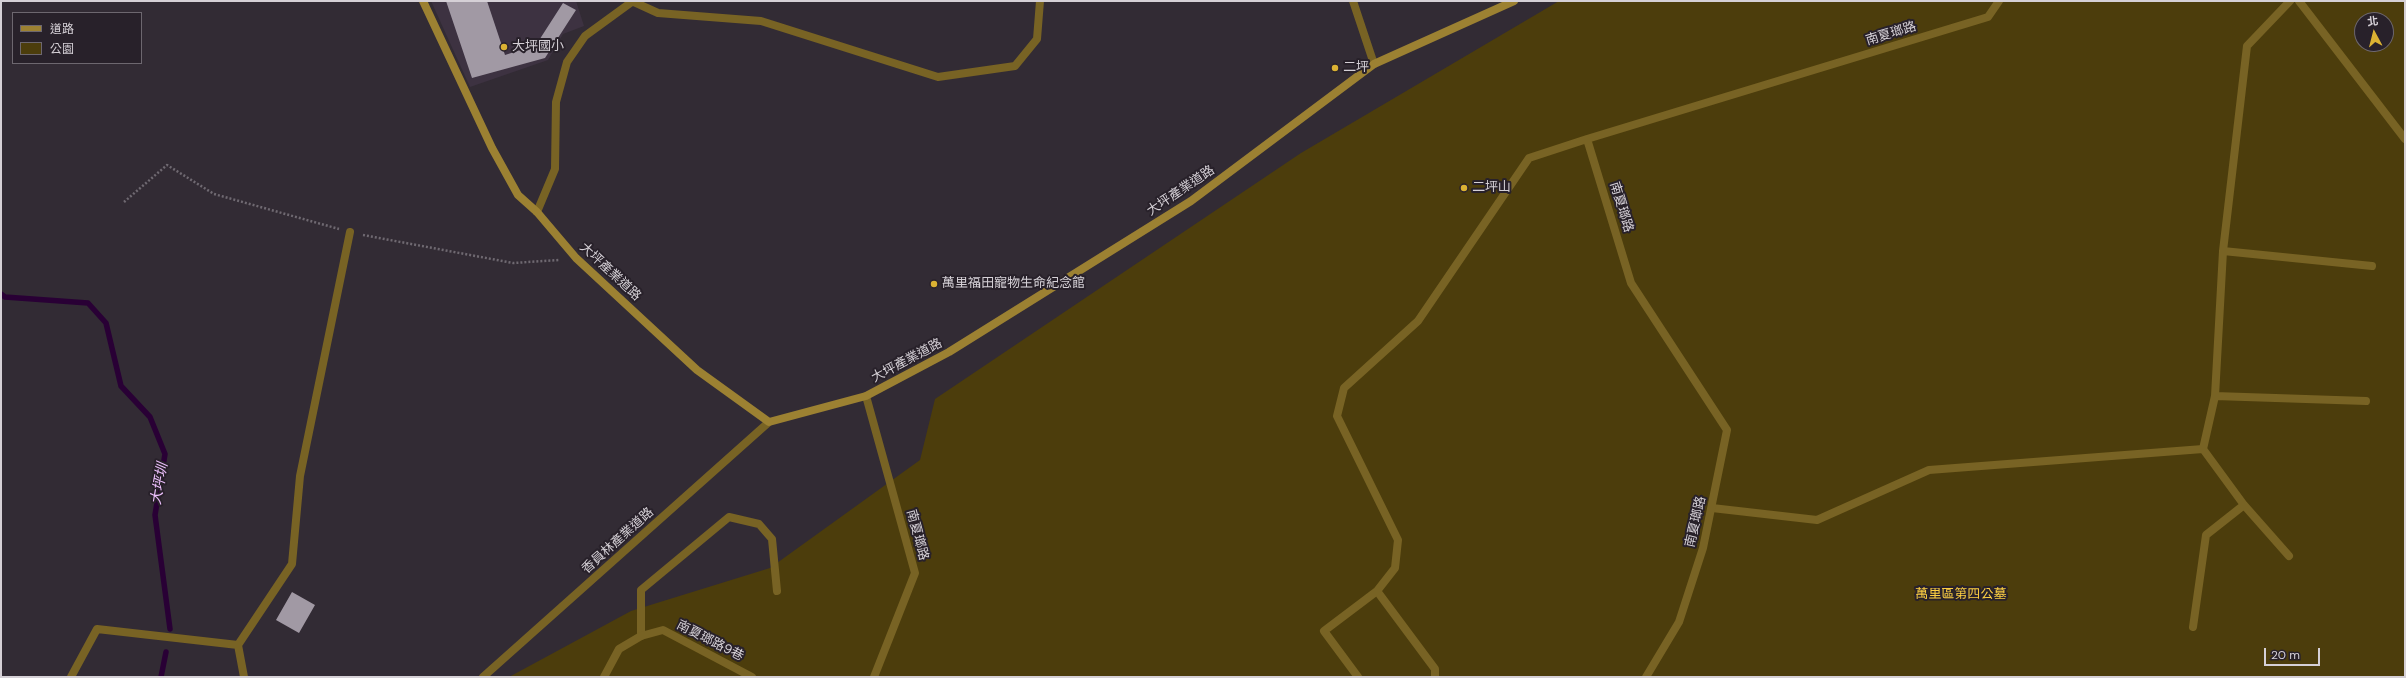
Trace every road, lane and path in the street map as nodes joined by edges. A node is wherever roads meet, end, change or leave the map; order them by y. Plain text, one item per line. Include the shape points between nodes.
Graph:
1 (423, 1) edge
2 (633, 1) edge
3 (1040, 1) edge
4 (1353, 1) edge
5 (1514, 1) edge
6 (1999, 1) edge
7 (2290, 1) edge
8 (2299, 1) edge
9 (1374, 64) junction
10 (1587, 139) junction
11 (2405, 139) edge
12 (537, 212) junction
13 (350, 232) dead end
14 (2223, 251) junction
15 (2372, 266) dead end
16 (866, 396) junction
17 (2215, 396) junction
18 (2366, 402) dead end
19 (769, 422) junction
20 (2203, 449) junction
21 (2244, 505) junction
22 (1712, 508) junction
23 (2289, 556) dead end
24 (777, 591) dead end
25 (1377, 591) junction
26 (2193, 627) dead end
27 (641, 636) junction
28 (238, 645) junction
29 (71, 677) edge
30 (244, 677) edge
31 (483, 677) edge
32 (604, 677) edge
33 (752, 677) edge
34 (874, 677) edge
35 (1358, 677) edge
36 (1435, 677) edge
37 (1646, 677) edge

1 - 12 street, 大坪產業道路 via 492,148 518,195
2 - 3 street via 658,13 761,21 938,77 1015,66 1037,39
2 - 12 street via 585,36 567,62 556,102 555,169
4 - 9 street
5 - 9 street, 大坪產業道路
6 - 10 street, 南夏瑯路 via 1988,17
7 - 14 street via 2247,46
8 - 11 street
9 - 16 street, 大坪產業道路 via 1191,201 950,352
10 - 22 street, 南夏瑯路 via 1631,283 1727,430
10 - 25 street via 1529,158 1418,321 1344,388 1337,416 1398,540 1395,568
12 - 19 street, 大坪產業道路 via 576,258 697,370
13 - 28 street via 300,476 292,564
14 - 15 street
14 - 17 street
16 - 19 street, 大坪產業道路
16 - 34 street, 南夏瑯路 via 914,573
17 - 18 street
17 - 20 street
19 - 31 street, 香員林產業道路
20 - 21 street
20 - 22 street via 1929,470 1817,520
21 - 23 street
21 - 26 street via 2206,534
22 - 37 street, 南夏瑯路 via 1703,548 1679,622
24 - 27 street via 772,539 759,524 729,517 641,590
25 - 35 street via 1324,631
25 - 36 street via 1435,669
27 - 32 street, 南夏瑯路9巷 via 619,649
27 - 33 street, 南夏瑯路9巷 via 662,630
28 - 29 street via 97,629
28 - 30 street

